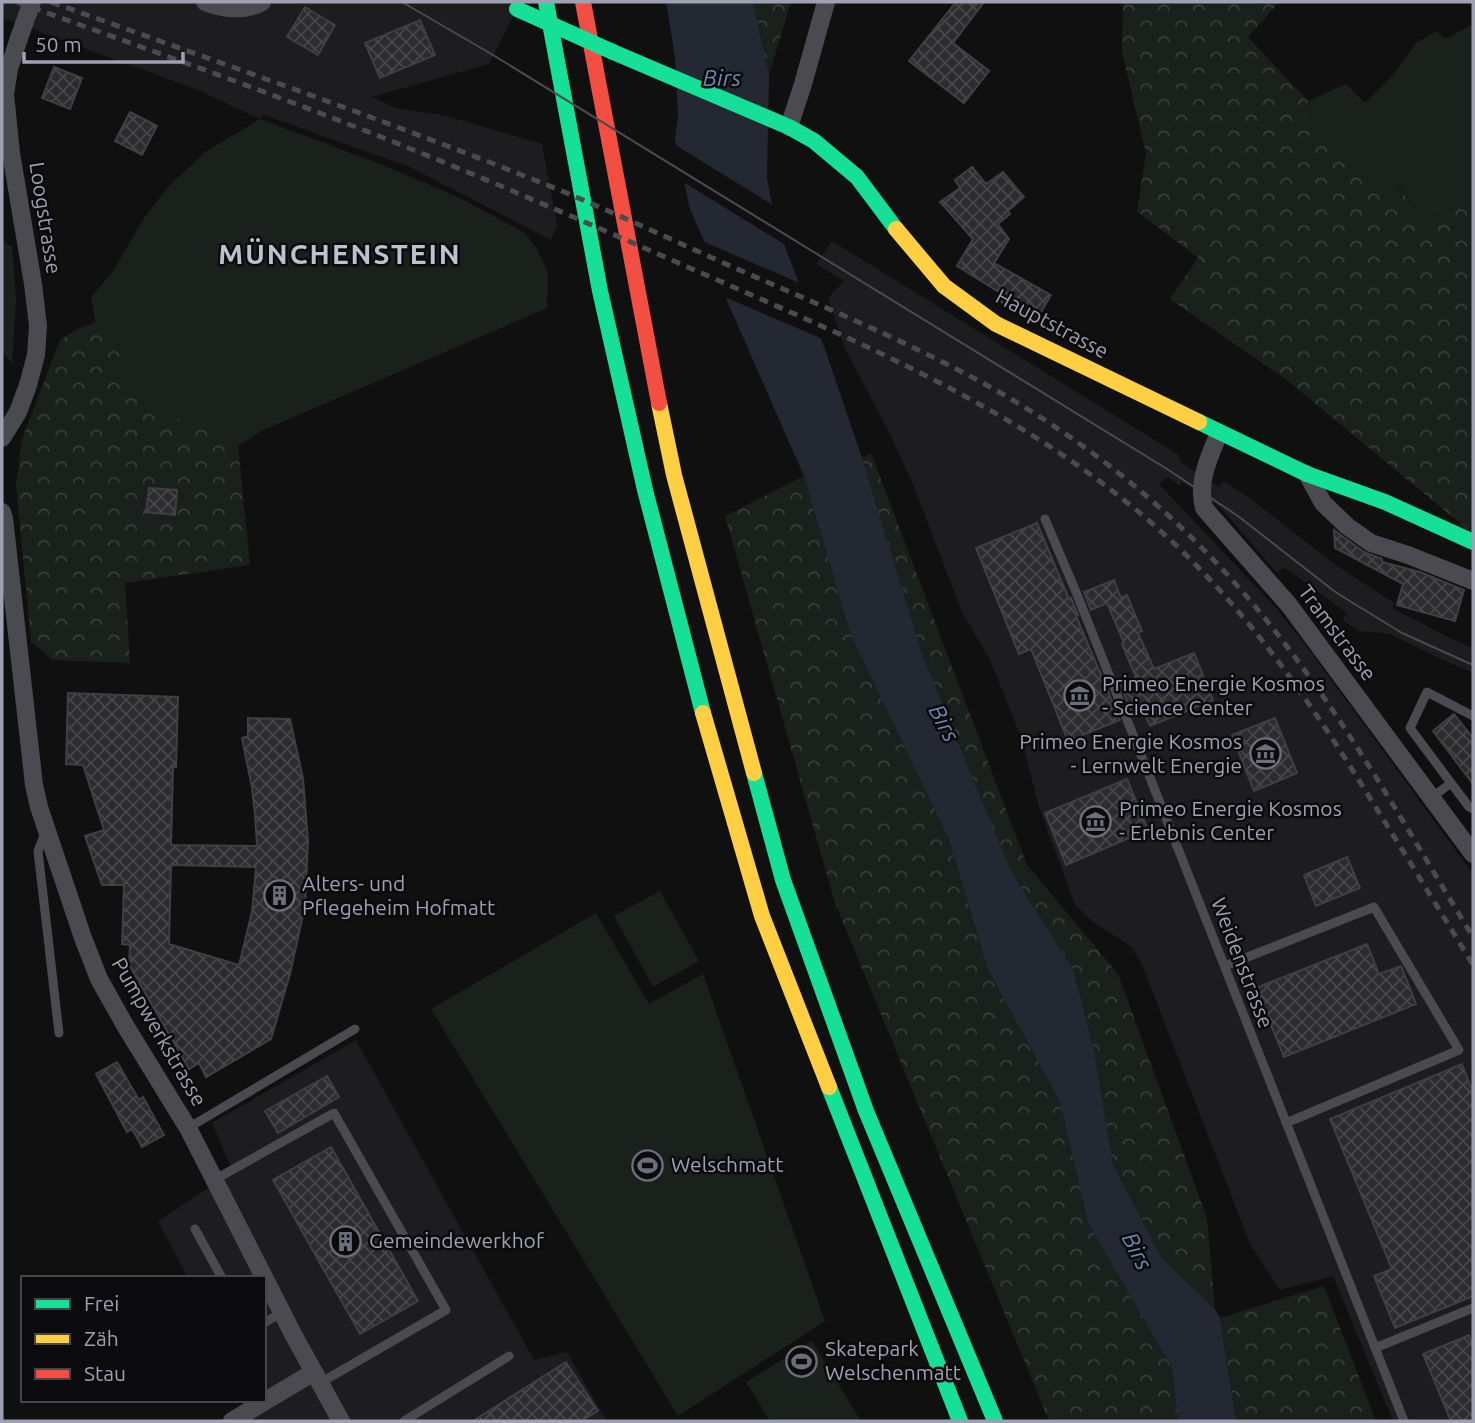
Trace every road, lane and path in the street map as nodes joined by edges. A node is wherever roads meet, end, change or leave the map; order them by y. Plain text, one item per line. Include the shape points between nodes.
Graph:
1 (32, 2) edge
2 (205, 2) edge
3 (262, 2) edge
4 (501, 2) edge
5 (546, 2) edge
6 (583, 2) edge
7 (826, 2) edge
8 (5, 67) edge
9 (789, 127) junction
10 (1219, 433) junction
11 (2, 438) edge
12 (1307, 474) junction
13 (2, 512) edge
14 (1045, 519) dead end
15 (1473, 542) edge
16 (1473, 581) edge
17 (1473, 716) edge
18 (1451, 783) junction
19 (1432, 798) junction
20 (1473, 810) edge
21 (47, 828) junction
22 (1473, 854) edge
23 (1225, 966) junction
24 (355, 1029) dead end
25 (59, 1033) dead end
26 (1286, 1123) junction
27 (188, 1128) junction
28 (214, 1180) junction
29 (195, 1229) dead end
30 (221, 1276) edge
31 (263, 1276) edge
32 (266, 1281) edge
33 (1473, 1308) edge
34 (282, 1312) junction
35 (266, 1322) edge
36 (1376, 1348) junction
37 (509, 1356) dead end
38 (317, 1378) junction
39 (232, 1421) edge
40 (341, 1421) edge
41 (404, 1421) edge
42 (960, 1421) edge
43 (995, 1421) edge
44 (1404, 1421) edge

1 - 8 street, Loogstrasse, bridge
2 - 3 street via 233,8
4 - 9 main road, Hauptstrasse, bridge
5 - 42 main road via 600,291 711,746 762,916
6 - 43 main road via 674,475 783,880 866,1111
7 - 9 street
8 - 11 street, Loogstrasse via 7,117 38,326 28,385
9 - 10 main road, Hauptstrasse via 814,141 857,177 944,286 996,324
10 - 12 main road, Hauptstrasse
10 - 19 street, Tramstrasse via 1202,479 1204,508 1289,605
12 - 15 main road, Hauptstrasse via 1385,502
12 - 16 street via 1323,503 1371,543
13 - 21 street, Pumpwerkstrasse via 34,785
14 - 23 lane, Weidenstrasse
17 - 18 lane via 1427,692 1410,728
18 - 19 lane
18 - 20 lane
19 - 22 street, Tramstrasse
21 - 25 lane via 38,851
21 - 27 street, Pumpwerkstrasse via 99,979
23 - 26 lane, Weidenstrasse
23 - 26 lane via 1374,907 1459,1051
24 - 27 lane
26 - 36 lane, Weidenstrasse
27 - 28 street, Pumpwerkstrasse
28 - 31 street, Pumpwerkstrasse
28 - 38 lane via 334,1113 446,1310
29 - 30 lane
32 - 34 street, Pumpwerkstrasse
33 - 36 lane
34 - 35 lane
34 - 38 street, Pumpwerkstrasse
36 - 44 lane, Weidenstrasse
37 - 41 lane
38 - 39 street
38 - 40 street, Pumpwerkstrasse

